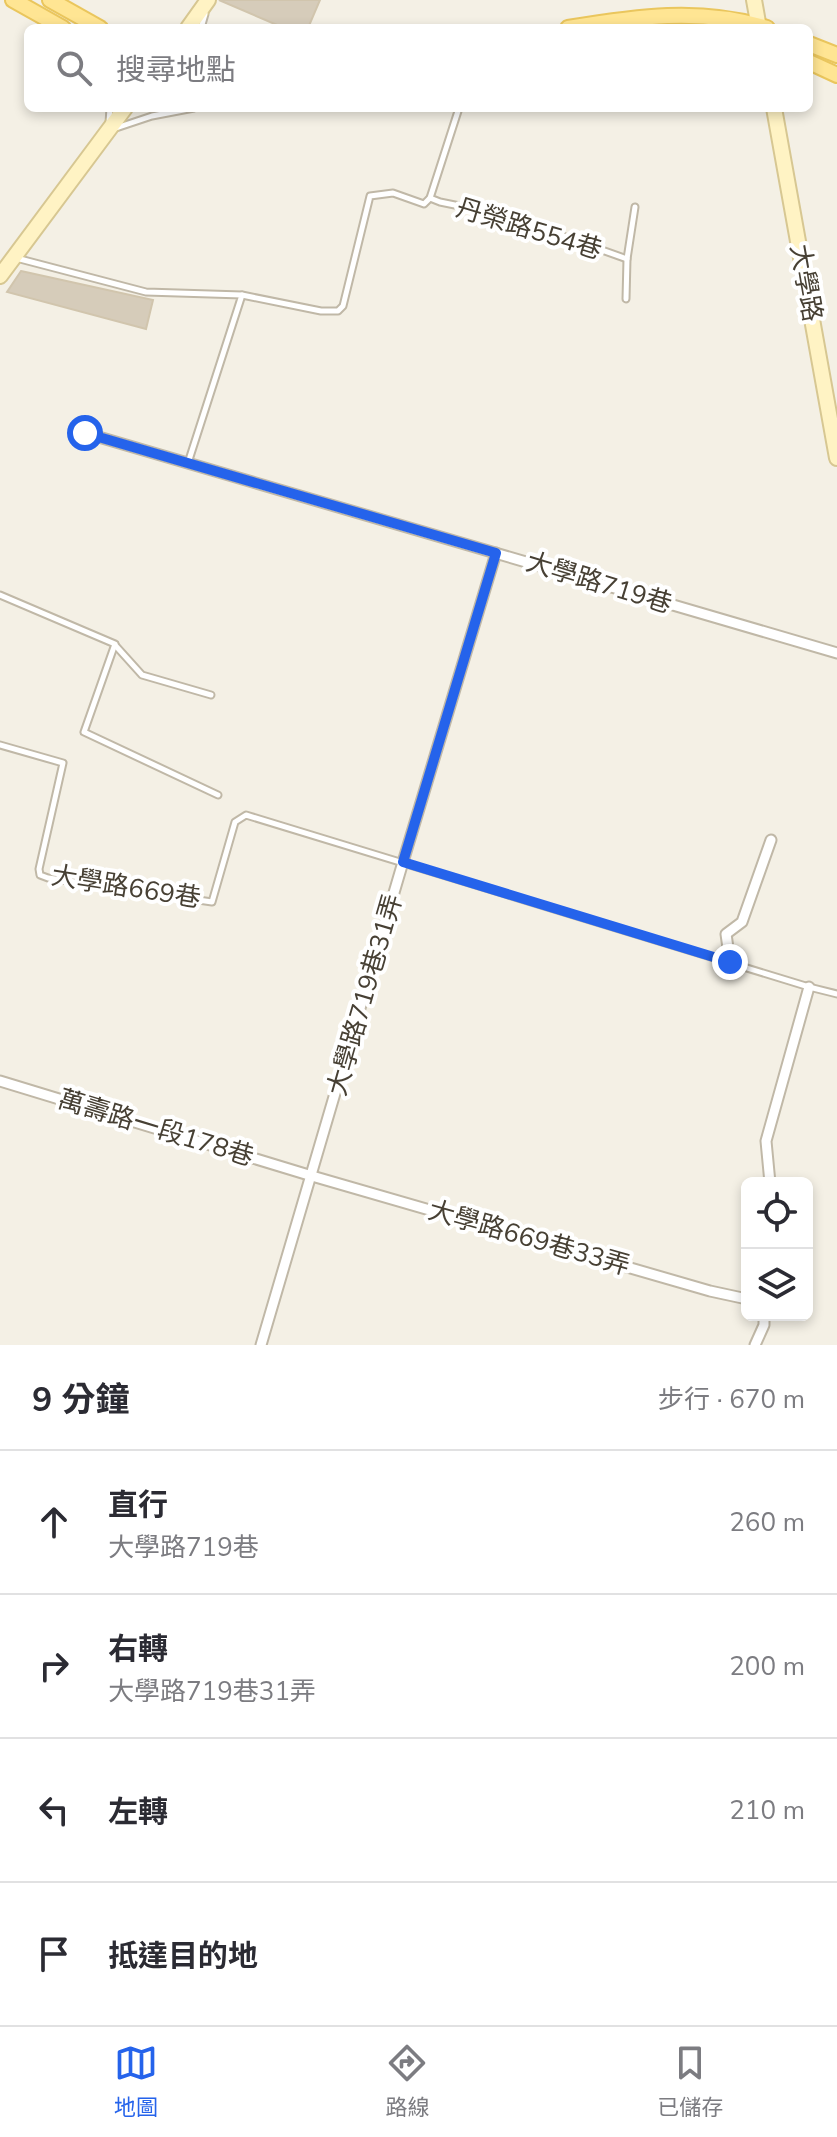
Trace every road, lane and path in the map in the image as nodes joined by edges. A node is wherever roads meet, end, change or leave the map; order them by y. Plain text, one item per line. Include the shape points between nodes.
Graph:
1 (13, 0) edge
2 (50, 0) edge
3 (208, 0) edge
4 (754, 0) edge
5 (56, 24) edge
6 (93, 24) edge
7 (191, 24) edge
8 (202, 24) edge
9 (599, 24) edge
10 (746, 24) edge
11 (760, 24) edge
12 (813, 46) edge
13 (837, 55) edge
14 (813, 64) edge
15 (837, 75) edge
16 (110, 112) edge
17 (122, 112) edge
18 (173, 112) edge
19 (458, 112) edge
20 (775, 112) edge
21 (108, 130) junction
22 (430, 198) junction
23 (635, 207) dead end
24 (627, 259) junction
25 (6, 265) edge
26 (242, 295) junction
27 (626, 299) dead end
28 (85, 433) dead end
29 (837, 458) edge
30 (188, 463) junction
31 (496, 553) junction
32 (0, 595) edge
33 (115, 644) junction
34 (837, 653) edge
35 (211, 695) dead end
36 (0, 745) edge
37 (218, 795) dead end
38 (771, 840) dead end
39 (403, 862) junction
40 (730, 962) junction
41 (809, 987) junction
42 (837, 994) edge
43 (0, 1081) edge
44 (312, 1176) junction
45 (769, 1177) edge
46 (741, 1298) edge
47 (764, 1321) edge
48 (261, 1345) edge
49 (755, 1345) edge

1 - 5 main road
2 - 6 main road
3 - 7 main road
3 - 8 lane
4 - 11 main road
9 - 10 main road via 699,15
12 - 13 main road
14 - 15 main road
16 - 21 lane
17 - 21 main road
18 - 21 lane
19 - 22 lane, 丹榮路554巷
20 - 29 main road, 大學路
21 - 25 main road
22 - 24 lane, 丹榮路554巷 via 504,215
22 - 26 lane via 424,204 393,193 370,196 338,311
23 - 24 lane
24 - 27 lane
25 - 26 lane via 146,292
26 - 30 lane
28 - 30 street, 大學路719巷
30 - 31 street, 大學路719巷
31 - 34 street, 大學路719巷
31 - 39 street, 大學路719巷31弄
32 - 33 lane
33 - 35 lane via 142,675
33 - 37 lane via 84,732
36 - 39 lane, 大學路669巷 via 63,763 39,869 48,878 212,902 235,822 246,815
38 - 40 street via 742,922 726,934
39 - 40 lane
39 - 44 street, 大學路719巷31弄
40 - 41 lane
41 - 42 lane
41 - 45 street via 766,1141
43 - 44 street, 萬壽路一段178巷
44 - 46 street, 大學路669巷33弄
44 - 48 street, 大學路719巷31弄
47 - 49 street

